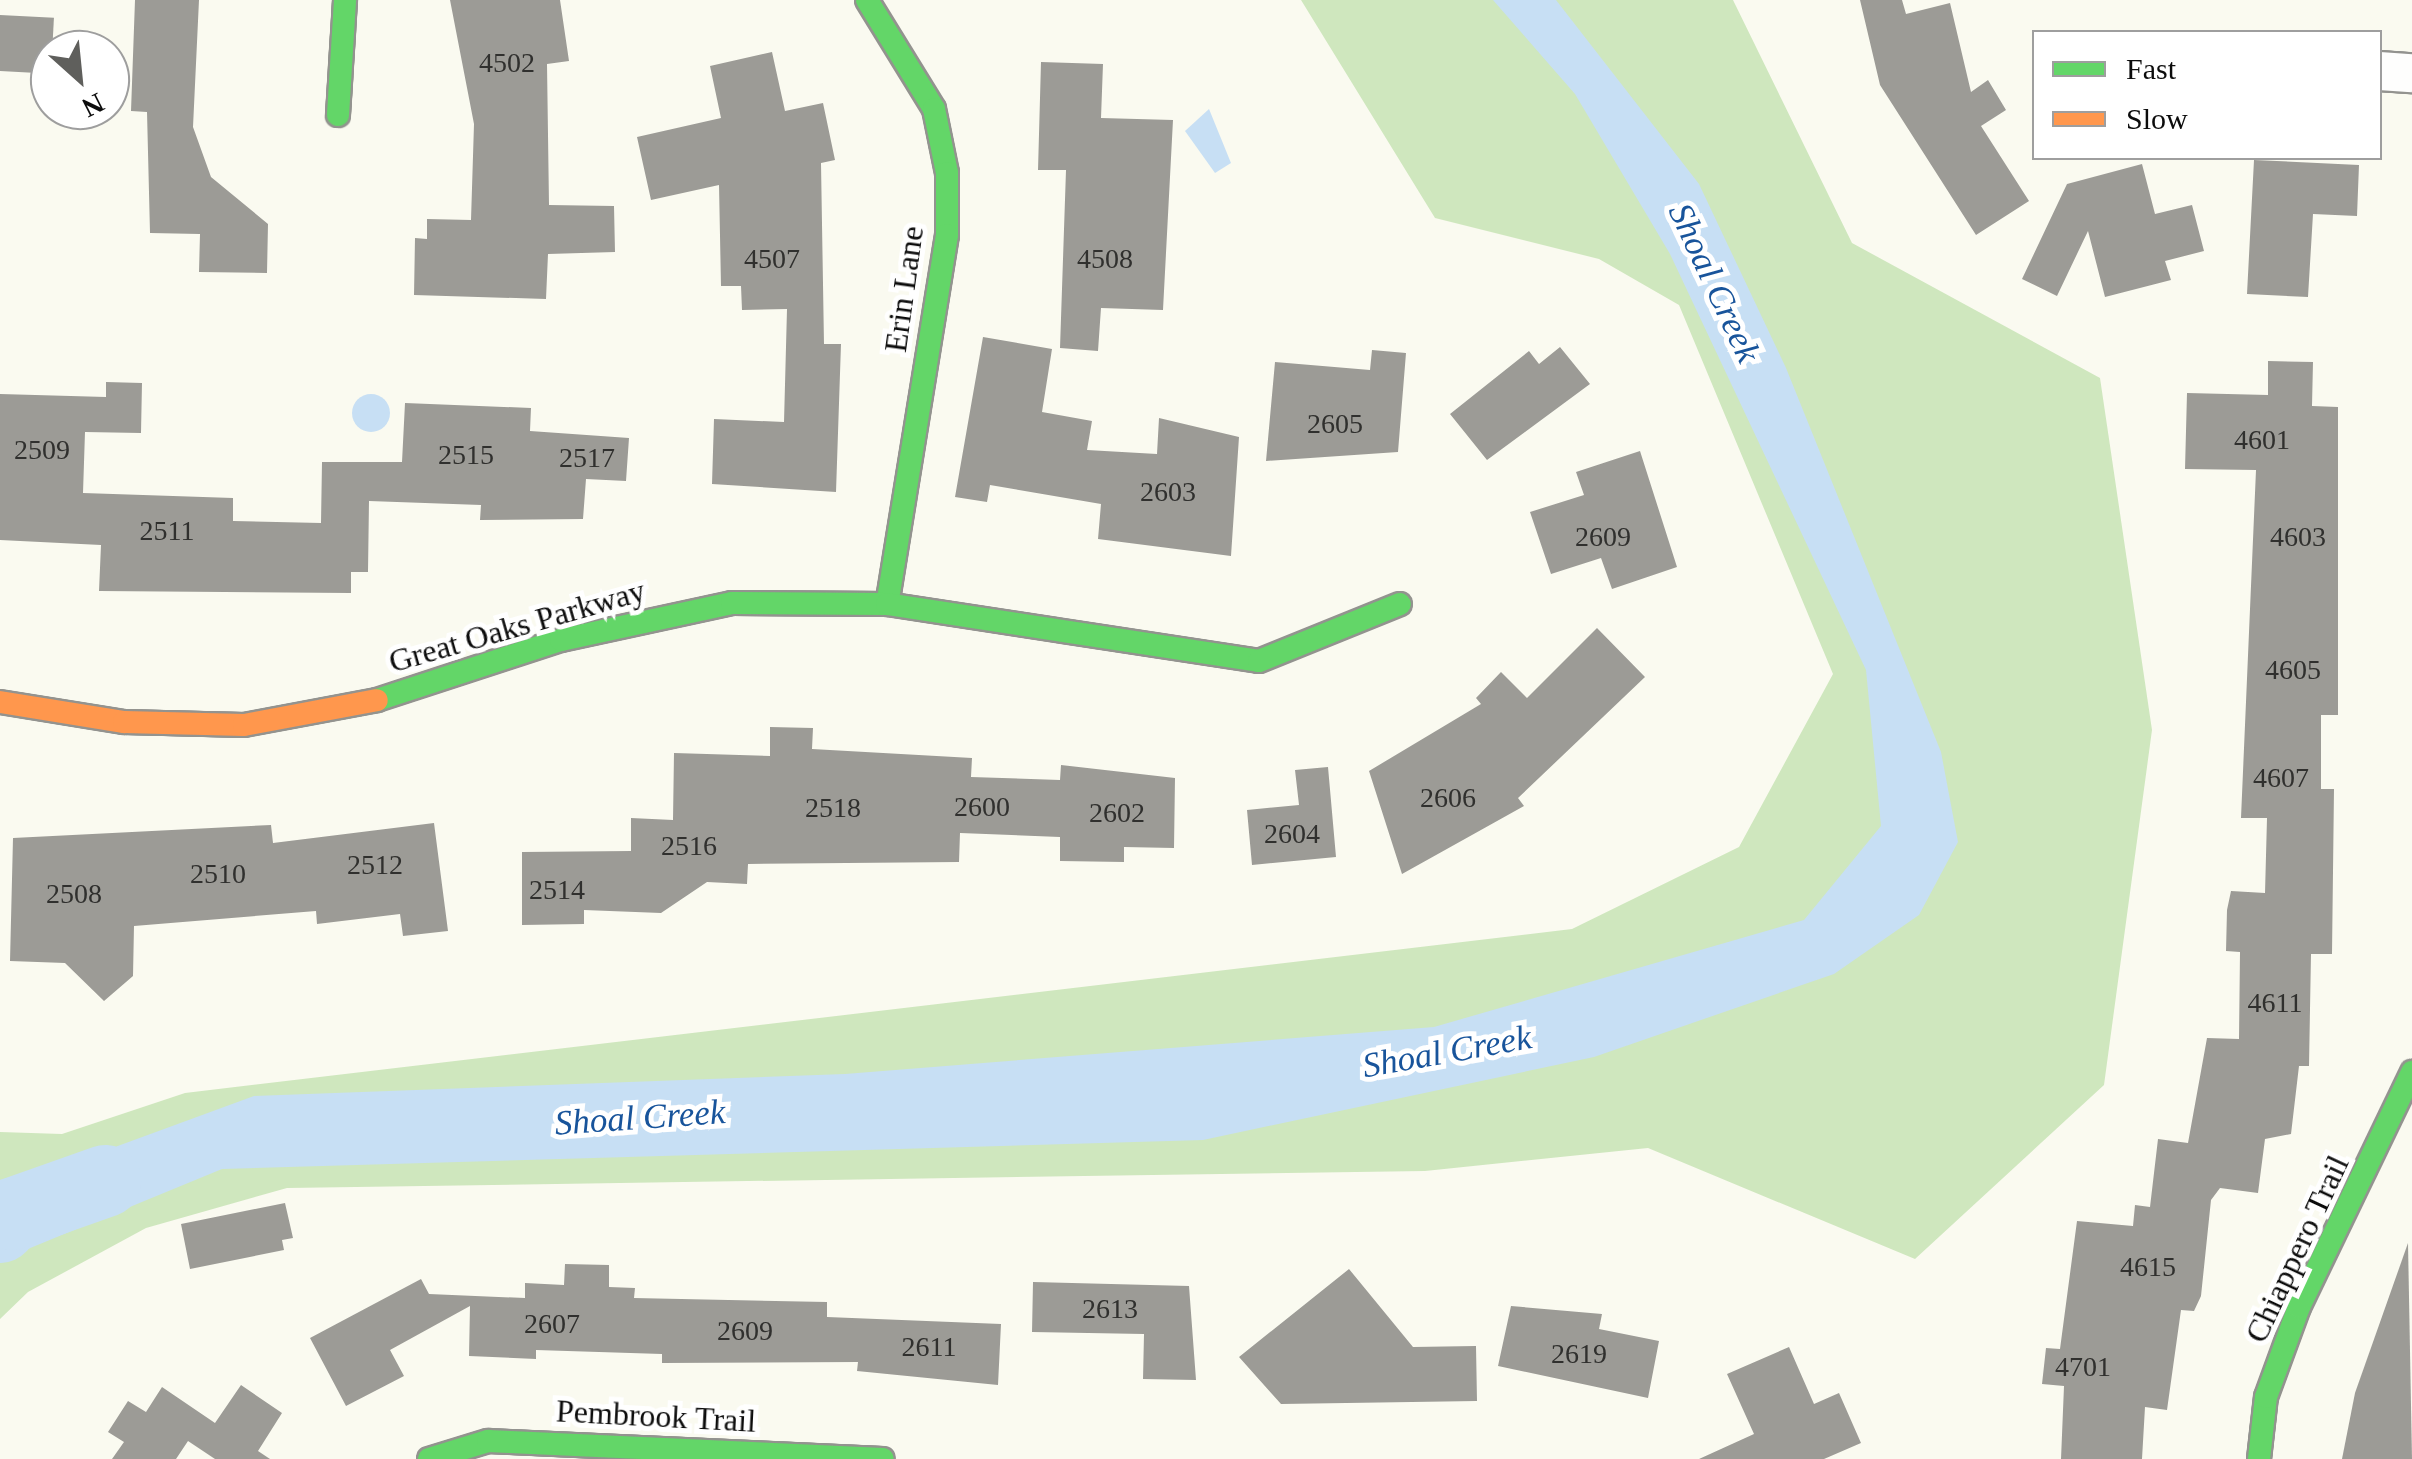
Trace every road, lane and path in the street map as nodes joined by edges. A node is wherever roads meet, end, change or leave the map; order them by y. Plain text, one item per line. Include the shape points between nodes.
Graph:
1 (346, 0) edge
2 (867, 0) edge
3 (2382, 72) edge
4 (2412, 73) edge
5 (338, 116) dead end
6 (888, 604) junction
7 (1400, 604) dead end
8 (0, 702) edge
9 (2412, 1072) edge
10 (429, 1459) edge
11 (882, 1459) edge
12 (2259, 1459) edge

1 - 5 street
2 - 6 street, Erin Lane via 934,108 947,173 948,235
3 - 4 street
6 - 7 street, Great Oaks Parkway via 1259,660
6 - 8 street, Great Oaks Parkway via 732,603 562,640 356,707 244,725 124,722
9 - 12 street, Chiappero Trail via 2299,1308 2266,1396
10 - 11 street, Pembrook Trail via 488,1442

